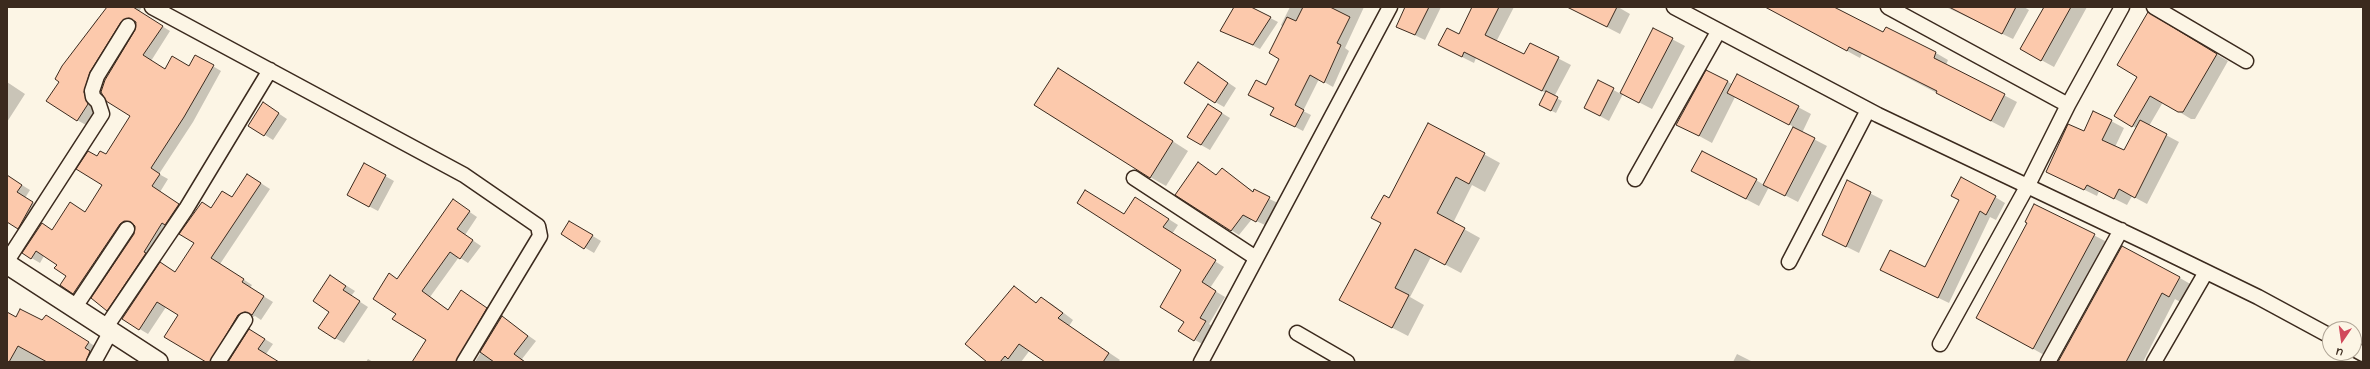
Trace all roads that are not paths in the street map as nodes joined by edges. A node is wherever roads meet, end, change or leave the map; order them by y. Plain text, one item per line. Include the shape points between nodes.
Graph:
1 (152, 7) edge
2 (1390, 7) edge
3 (1674, 7) edge
4 (1888, 7) edge
5 (2122, 7) edge
6 (2154, 7) edge
7 (128, 26) dead end
8 (1718, 32) junction
9 (2246, 61) dead end
10 (270, 70) junction
11 (2068, 105) junction
12 (1868, 110) junction
13 (1134, 178) dead end
14 (1634, 179) dead end
15 (2028, 186) junction
16 (127, 229) dead end
17 (2121, 230) junction
18 (1256, 258) junction
19 (1789, 262) dead end
20 (7, 263) edge
21 (2206, 272) junction
22 (74, 307) junction
23 (245, 320) dead end
24 (108, 329) junction
25 (2322, 332) edge
26 (1297, 333) dead end
27 (1940, 344) dead end
28 (94, 362) edge
29 (158, 362) edge
30 (218, 362) edge
31 (464, 362) edge
32 (1201, 362) edge
33 (1347, 362) edge
34 (2048, 362) edge
35 (2154, 362) edge

1 - 10 street
2 - 18 street
3 - 8 street
4 - 11 street
5 - 11 street
6 - 9 street
7 - 20 street via 98,76 92,91 102,114
8 - 12 street
8 - 14 street
10 - 24 street via 186,209
10 - 31 street via 464,175 538,226 540,236
11 - 15 street
12 - 15 street
12 - 19 street
13 - 18 street
15 - 17 street
15 - 27 street
16 - 22 street
17 - 21 street
17 - 34 street
18 - 32 street
20 - 22 main road
21 - 25 street
21 - 35 street
22 - 24 main road
23 - 30 street
24 - 28 street
24 - 29 main road
26 - 33 street

